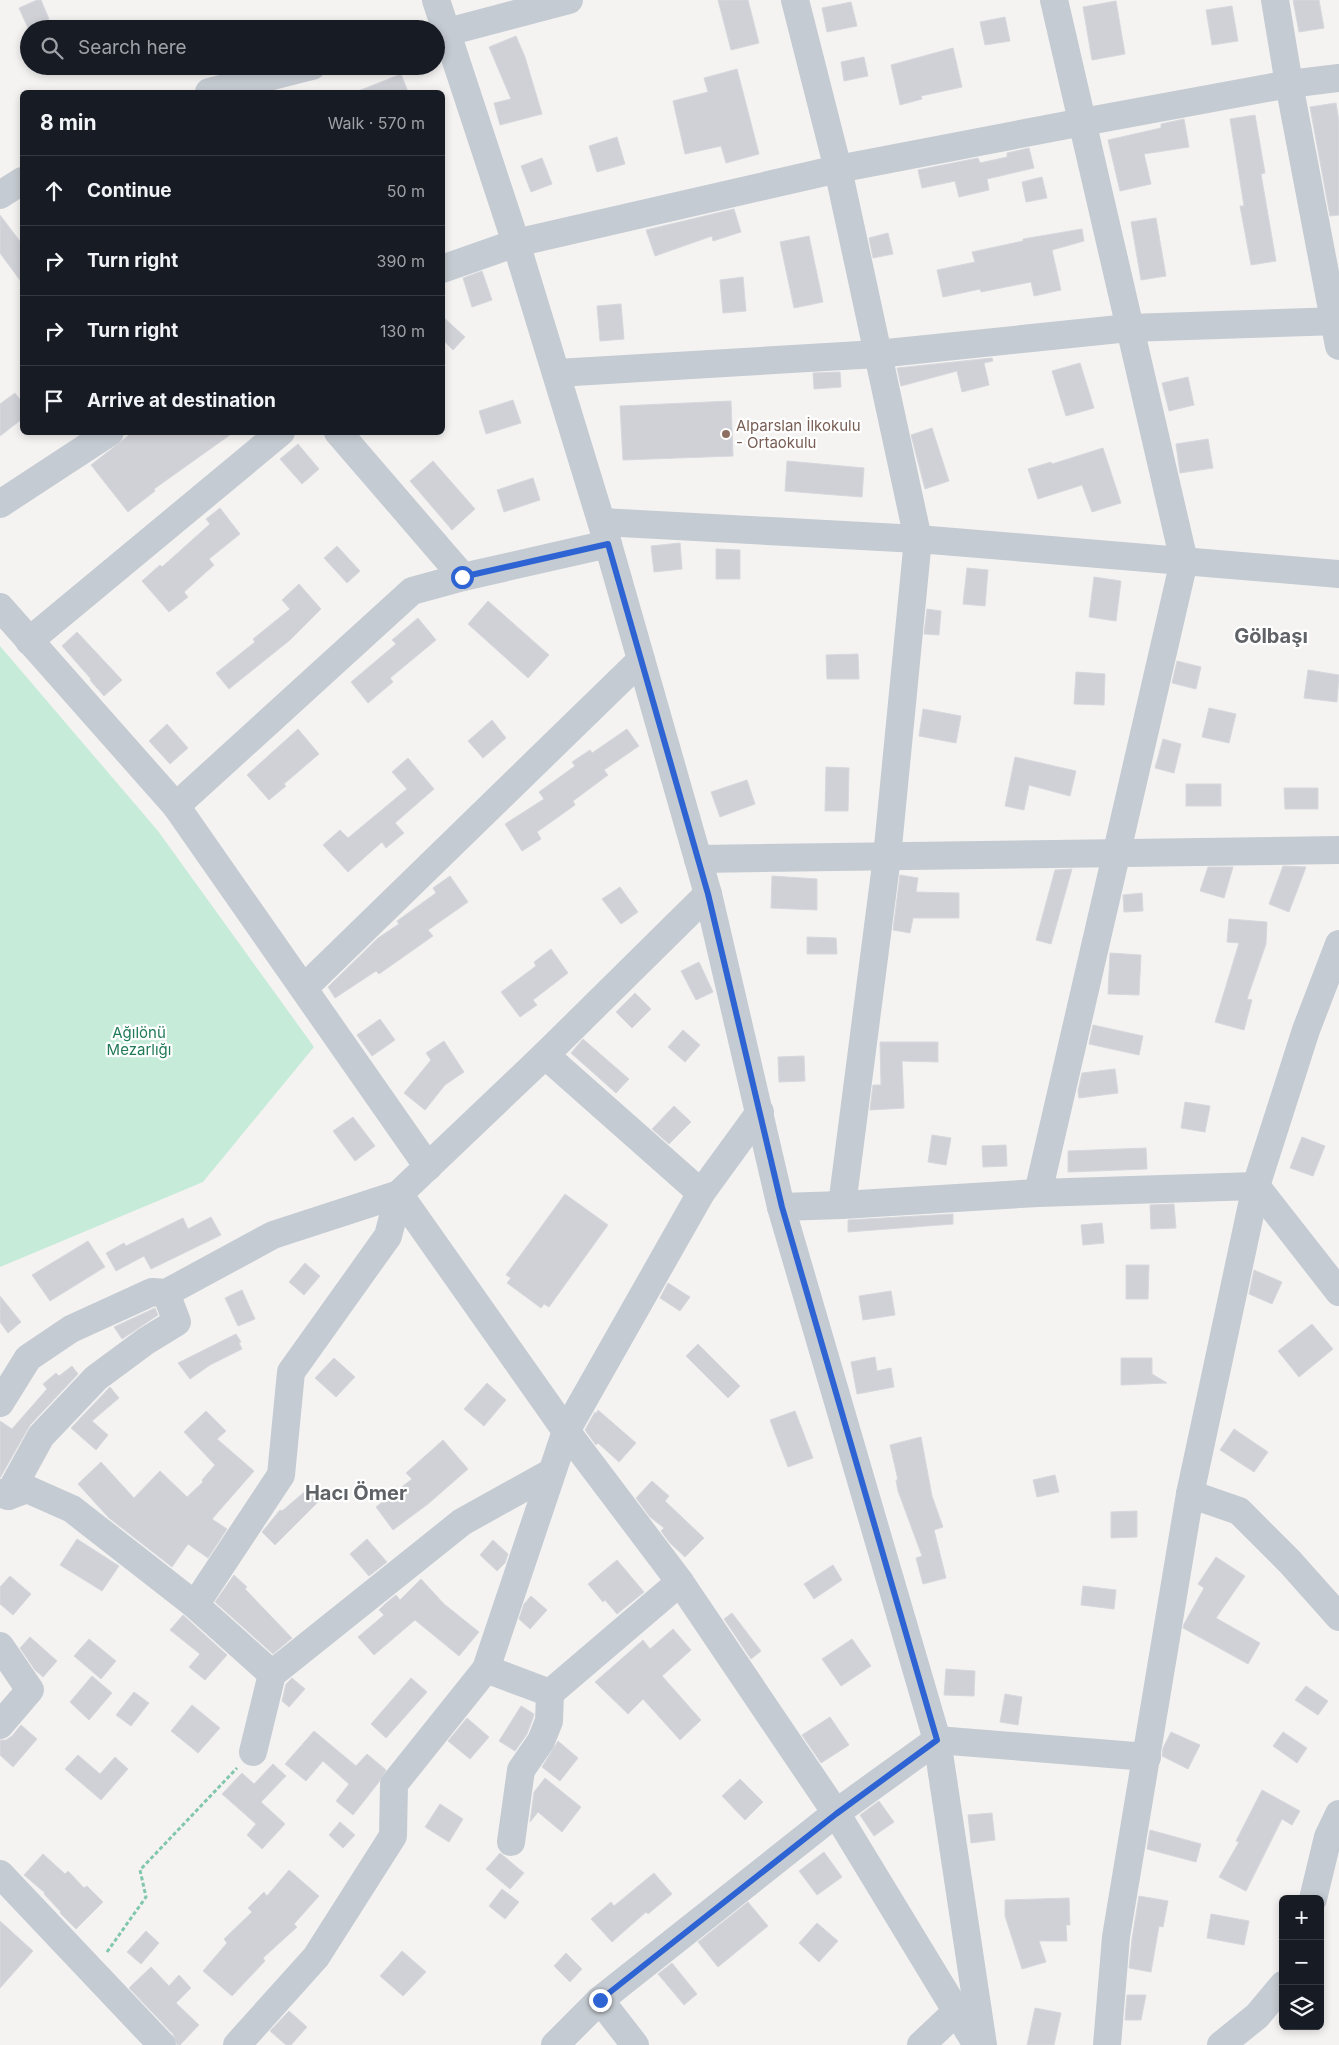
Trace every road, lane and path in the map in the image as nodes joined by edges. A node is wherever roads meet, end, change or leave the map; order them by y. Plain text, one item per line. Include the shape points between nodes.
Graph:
1 (436, 0) edge
2 (569, 0) edge
3 (795, 0) edge
4 (1054, 0) edge
5 (1275, 0) edge
6 (440, 20) edge
7 (445, 32) edge
8 (445, 42) edge
9 (276, 75) edge
10 (1339, 78) edge
11 (1289, 84) junction
12 (217, 90) edge
13 (1083, 122) junction
14 (838, 169) junction
15 (20, 182) edge
16 (0, 195) edge
17 (516, 243) junction
18 (445, 268) edge
19 (1130, 328) junction
20 (1338, 329) edge
21 (878, 354) junction
22 (557, 373) junction
23 (105, 435) edge
24 (277, 435) edge
25 (341, 435) edge
26 (0, 504) edge
27 (605, 533) junction
28 (918, 539) junction
29 (1184, 561) junction
30 (1339, 574) edge
31 (462, 577) junction
32 (0, 607) edge
33 (29, 641) junction
34 (641, 660) junction
35 (176, 806) junction
36 (1339, 850) edge
37 (1117, 852) junction
38 (887, 857) junction
39 (698, 859) junction
40 (708, 894) junction
41 (1339, 944) edge
42 (304, 988) junction
43 (544, 1055) junction
44 (760, 1112) junction
45 (428, 1167) junction
46 (1256, 1186) junction
47 (701, 1193) junction
48 (1038, 1193) junction
49 (399, 1194) junction
50 (842, 1205) junction
51 (782, 1207) junction
52 (1339, 1292) edge
53 (166, 1293) junction
54 (0, 1403) edge
55 (566, 1431) junction
56 (552, 1472) junction
57 (4, 1494) edge
58 (1190, 1494) junction
59 (680, 1582) junction
60 (195, 1606) junction
61 (1339, 1617) edge
62 (0, 1646) edge
63 (486, 1670) junction
64 (272, 1674) junction
65 (550, 1693) junction
66 (0, 1725) edge
67 (937, 1740) junction
68 (253, 1752) joint
69 (1147, 1757) junction
70 (836, 1814) junction
71 (1339, 1814) edge
72 (510, 1842) dead end
73 (3, 1884) edge
74 (1313, 1895) edge
75 (93, 1971) junction
76 (1279, 1990) edge
77 (600, 2000) junction
78 (957, 2010) junction
79 (162, 2045) edge
80 (237, 2045) edge
81 (555, 2045) edge
82 (635, 2045) edge
83 (921, 2045) edge
84 (977, 2045) edge
85 (983, 2045) edge
86 (1107, 2045) edge
87 (1221, 2045) edge

1 - 6 street
2 - 7 street
3 - 14 street
4 - 13 street
5 - 11 street
8 - 17 street
9 - 12 street
10 - 11 street
11 - 13 street
11 - 20 street
13 - 14 street
13 - 19 street
14 - 17 street
14 - 21 street
15 - 16 street
17 - 18 street
17 - 22 street
19 - 20 street
19 - 21 street
19 - 29 street
21 - 22 street
21 - 28 street
22 - 27 street
23 - 26 street
24 - 33 street
25 - 31 street
27 - 28 street
27 - 31 street
27 - 34 street
28 - 29 street
28 - 38 street
29 - 30 street
29 - 37 street
31 - 35 street via 412,592
32 - 33 street
33 - 35 street
34 - 39 street
34 - 42 street
35 - 42 street
36 - 37 street
37 - 38 street
37 - 48 street
38 - 39 street
38 - 50 street
39 - 40 street
40 - 43 street
40 - 44 street
41 - 46 street via 1306,1030
42 - 45 street
43 - 45 street
43 - 47 street
44 - 47 street
44 - 51 street
45 - 49 street
46 - 48 street
46 - 52 street
46 - 58 street
47 - 55 street
48 - 50 street
49 - 53 street via 273,1235
49 - 55 street
49 - 60 street via 388,1236 291,1372 281,1475
50 - 51 street
51 - 67 street
53 - 54 street via 152,1292 71,1329 28,1358
53 - 57 street via 177,1322 96,1378 41,1436
55 - 56 street
55 - 59 street
56 - 63 street
56 - 64 street via 462,1522
57 - 60 street via 27,1489 72,1509
58 - 61 street via 1238,1511
58 - 69 street
59 - 65 street
59 - 70 street
60 - 64 street
62 - 66 street via 30,1690
63 - 65 street
63 - 80 street via 394,1784 393,1836 316,1957
64 - 68 street
65 - 72 street via 549,1721 541,1741 521,1770
67 - 69 street
67 - 70 street
67 - 85 street
68 - 75 path via 140,1870 146,1897
69 - 86 street via 1116,1937
70 - 77 street
70 - 78 street
71 - 74 street via 1328,1836
73 - 75 street
75 - 79 street
76 - 87 street via 1257,2016
77 - 81 street
77 - 82 street
78 - 83 street
78 - 84 street

